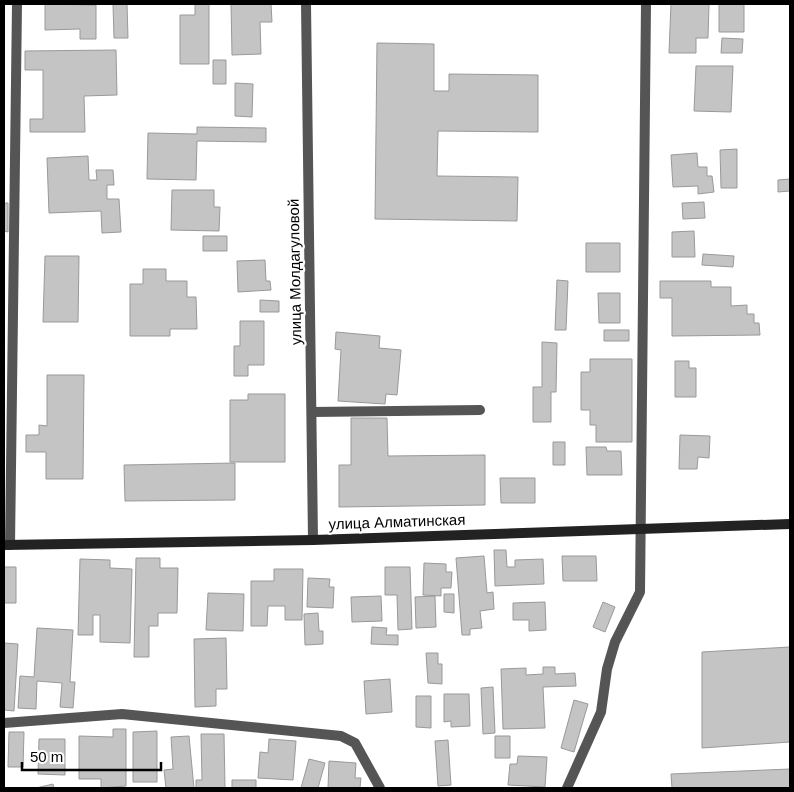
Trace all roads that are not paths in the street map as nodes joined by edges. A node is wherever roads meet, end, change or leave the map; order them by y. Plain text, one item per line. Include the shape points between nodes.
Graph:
1 (17, 4) edge
2 (306, 4) edge
3 (646, 4) edge
4 (480, 410) dead end
5 (312, 412) junction
6 (790, 524) edge
7 (639, 529) junction
8 (313, 540) junction
9 (7, 545) edge
10 (4, 723) edge
11 (380, 788) edge
12 (567, 788) edge

1 - 9 street
2 - 5 street, улица Молдагуловой
3 - 7 street
4 - 5 street
5 - 8 street, улица Молдагуловой
6 - 7 street, улица Алматинская
7 - 8 street, улица Алматинская
7 - 12 street via 640,592 614,642 606,669 601,712
8 - 9 street, улица Алматинская
10 - 11 street via 122,714 341,736 355,743

